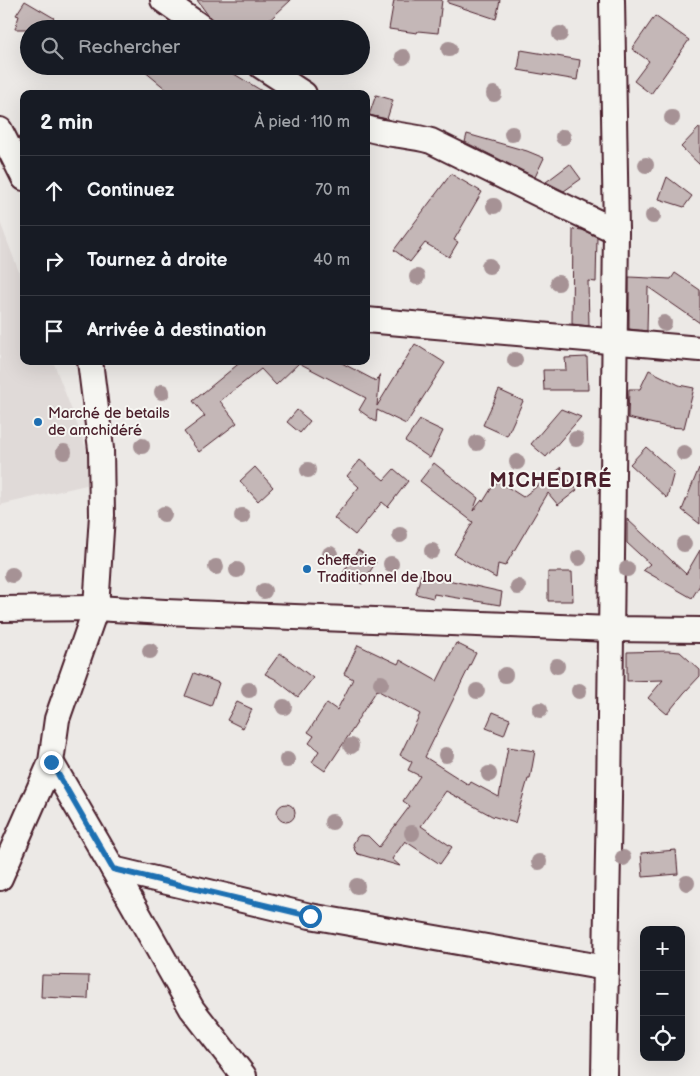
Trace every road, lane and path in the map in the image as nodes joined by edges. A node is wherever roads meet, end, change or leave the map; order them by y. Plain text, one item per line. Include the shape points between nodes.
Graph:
1 (163, 0) edge
2 (612, 0) edge
3 (191, 20) edge
4 (275, 75) edge
5 (298, 90) edge
6 (370, 129) edge
7 (0, 130) edge
8 (20, 170) edge
9 (616, 230) junction
10 (370, 320) edge
11 (614, 342) junction
12 (700, 349) edge
13 (90, 365) edge
14 (96, 608) junction
15 (0, 609) edge
16 (611, 629) junction
17 (700, 630) edge
18 (51, 762) junction
19 (113, 869) junction
20 (0, 878) edge
21 (606, 968) junction
22 (244, 1076) edge
23 (604, 1076) edge

1 - 3 street
2 - 9 street
4 - 5 street
6 - 9 street via 431,141
7 - 8 street
9 - 11 street
10 - 11 street
11 - 12 street
11 - 16 street
13 - 14 street via 101,449 102,515
14 - 15 street
14 - 16 street
14 - 18 street via 57,718
16 - 17 street
16 - 21 street
18 - 19 street
18 - 20 street
19 - 21 street via 310,916
19 - 22 street via 192,1009
21 - 23 street

